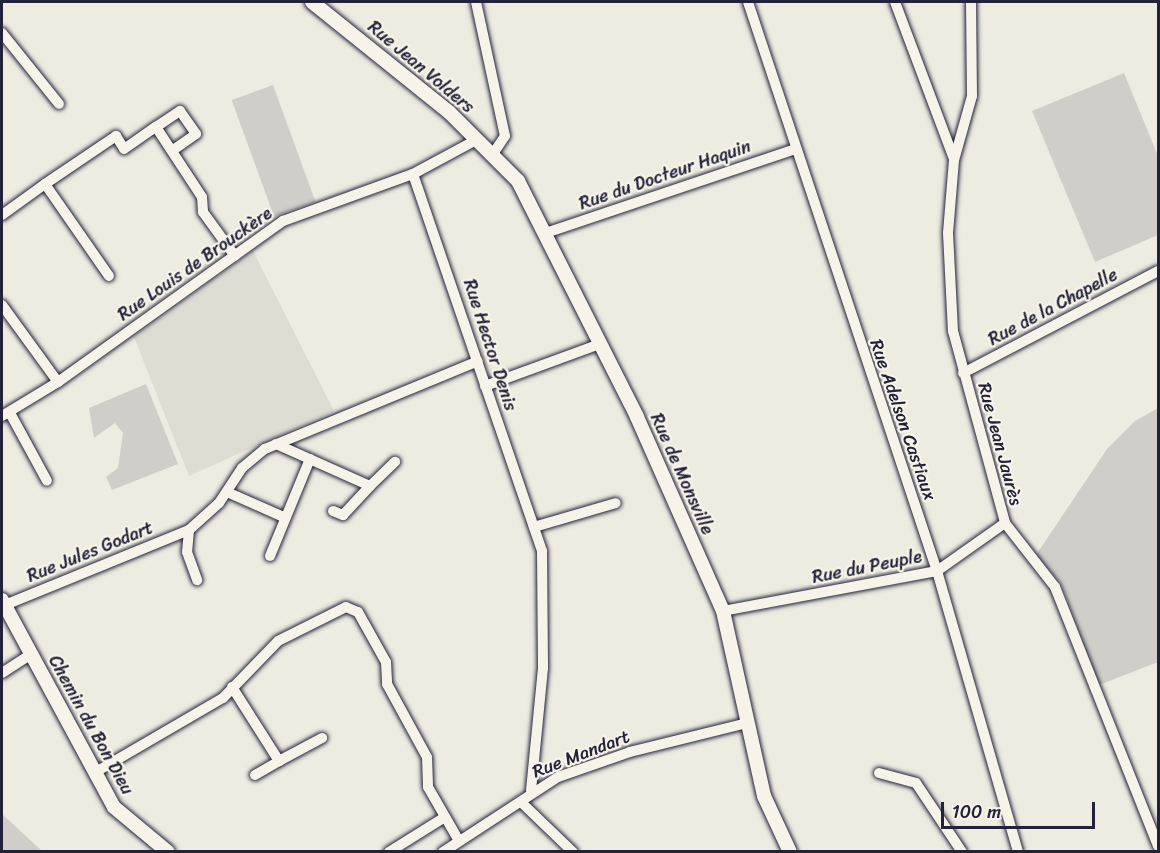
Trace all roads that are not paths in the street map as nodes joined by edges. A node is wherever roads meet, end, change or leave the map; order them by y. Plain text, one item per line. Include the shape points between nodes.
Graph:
1 (312, 2) edge
2 (476, 2) edge
3 (748, 2) edge
4 (895, 2) edge
5 (971, 2) edge
6 (2, 33) edge
7 (59, 104) dead end
8 (156, 128) junction
9 (478, 139) junction
10 (795, 149) junction
11 (172, 151) junction
12 (493, 154) junction
13 (954, 160) junction
14 (413, 174) junction
15 (45, 184) junction
16 (2, 215) edge
17 (546, 233) junction
18 (235, 256) junction
19 (1158, 271) edge
20 (109, 276) dead end
21 (2, 305) edge
22 (600, 344) junction
23 (478, 361) junction
24 (963, 373) junction
25 (58, 382) junction
26 (485, 386) junction
27 (6, 415) edge
28 (276, 444) junction
29 (310, 459) junction
30 (395, 462) dead end
31 (47, 481) dead end
32 (370, 486) junction
33 (227, 492) junction
34 (616, 503) dead end
35 (333, 511) dead end
36 (286, 518) junction
37 (1005, 523) junction
38 (534, 527) junction
39 (189, 530) junction
40 (270, 556) dead end
41 (937, 571) junction
42 (197, 580) dead end
43 (3, 603) edge
44 (723, 611) junction
45 (31, 654) junction
46 (2, 673) edge
47 (232, 687) junction
48 (747, 723) junction
49 (322, 738) dead end
50 (279, 761) junction
51 (879, 773) dead end
52 (94, 774) junction
53 (255, 775) dead end
54 (531, 790) junction
55 (522, 803) junction
56 (445, 817) junction
57 (459, 842) junction
58 (1158, 846) edge
59 (168, 852) edge
60 (389, 852) edge
61 (443, 852) edge
62 (573, 852) edge
63 (790, 852) edge
64 (962, 852) edge
65 (1018, 852) edge

1 - 9 street, Rue Jean Volders
2 - 12 street via 505,136
3 - 10 street, Rue Adelson Castiaux
4 - 13 street
5 - 13 street via 972,96
6 - 7 street
8 - 11 street
8 - 11 street via 180,111 196,134
8 - 15 street via 124,149 116,136
9 - 12 street, Rue de Monsville
9 - 14 street, Rue Louis de Brouckère
10 - 17 street, Rue du Docteur Haquin
10 - 41 street, Rue Adelson Castiaux
11 - 18 street via 202,197 203,212
12 - 17 street, Rue de Monsville via 518,181
13 - 24 street, Rue Jean Jaurès via 948,279
14 - 18 street, Rue Louis de Brouckère via 283,221
14 - 23 street, Rue Hector Denis
15 - 16 street
15 - 20 street
17 - 22 street, Rue de Monsville
18 - 25 street, Rue Louis de Brouckère
19 - 24 street, Rue de la Chapelle
21 - 25 street
22 - 26 street
22 - 44 street, Rue de Monsville
23 - 26 street, Rue Hector Denis
23 - 28 street
24 - 37 street, Rue Jean Jaurès
25 - 27 street, Rue Louis de Brouckère
26 - 38 street, Rue Hector Denis
27 - 31 street, Rue Louis de Brouckère
28 - 29 street
28 - 33 street via 252,457
29 - 32 street
29 - 36 street
30 - 32 street
32 - 35 street via 342,514
33 - 36 street
33 - 39 street
34 - 38 street
36 - 40 street
37 - 41 street, Rue du Peuple
37 - 58 street, Rue Jean Jaurès via 1055,587
38 - 54 street, Rue Hector Denis via 545,577
39 - 42 street via 187,552
39 - 43 street, Rue Jules Godart
41 - 44 street, Rue du Peuple
41 - 65 street, Rue Adelson Castiaux
43 - 45 street, Chemin du Bon Dieu
44 - 48 street, Rue de Monsville
45 - 46 street
45 - 52 street, Chemin du Bon Dieu
47 - 50 street
47 - 52 street via 223,698
47 - 56 street via 278,641 346,607 358,612 386,662 387,684 427,758 428,787
48 - 54 street, Rue Mandart via 630,752
48 - 63 street, Rue de Monsville via 764,796
49 - 50 street
50 - 53 street
51 - 64 street via 916,783
52 - 59 street, Chemin du Bon Dieu via 127,820
54 - 55 street, Rue Mandart
55 - 57 street, Rue Mandart
55 - 62 street
56 - 57 street
56 - 60 street
57 - 61 street, Rue Mandart

